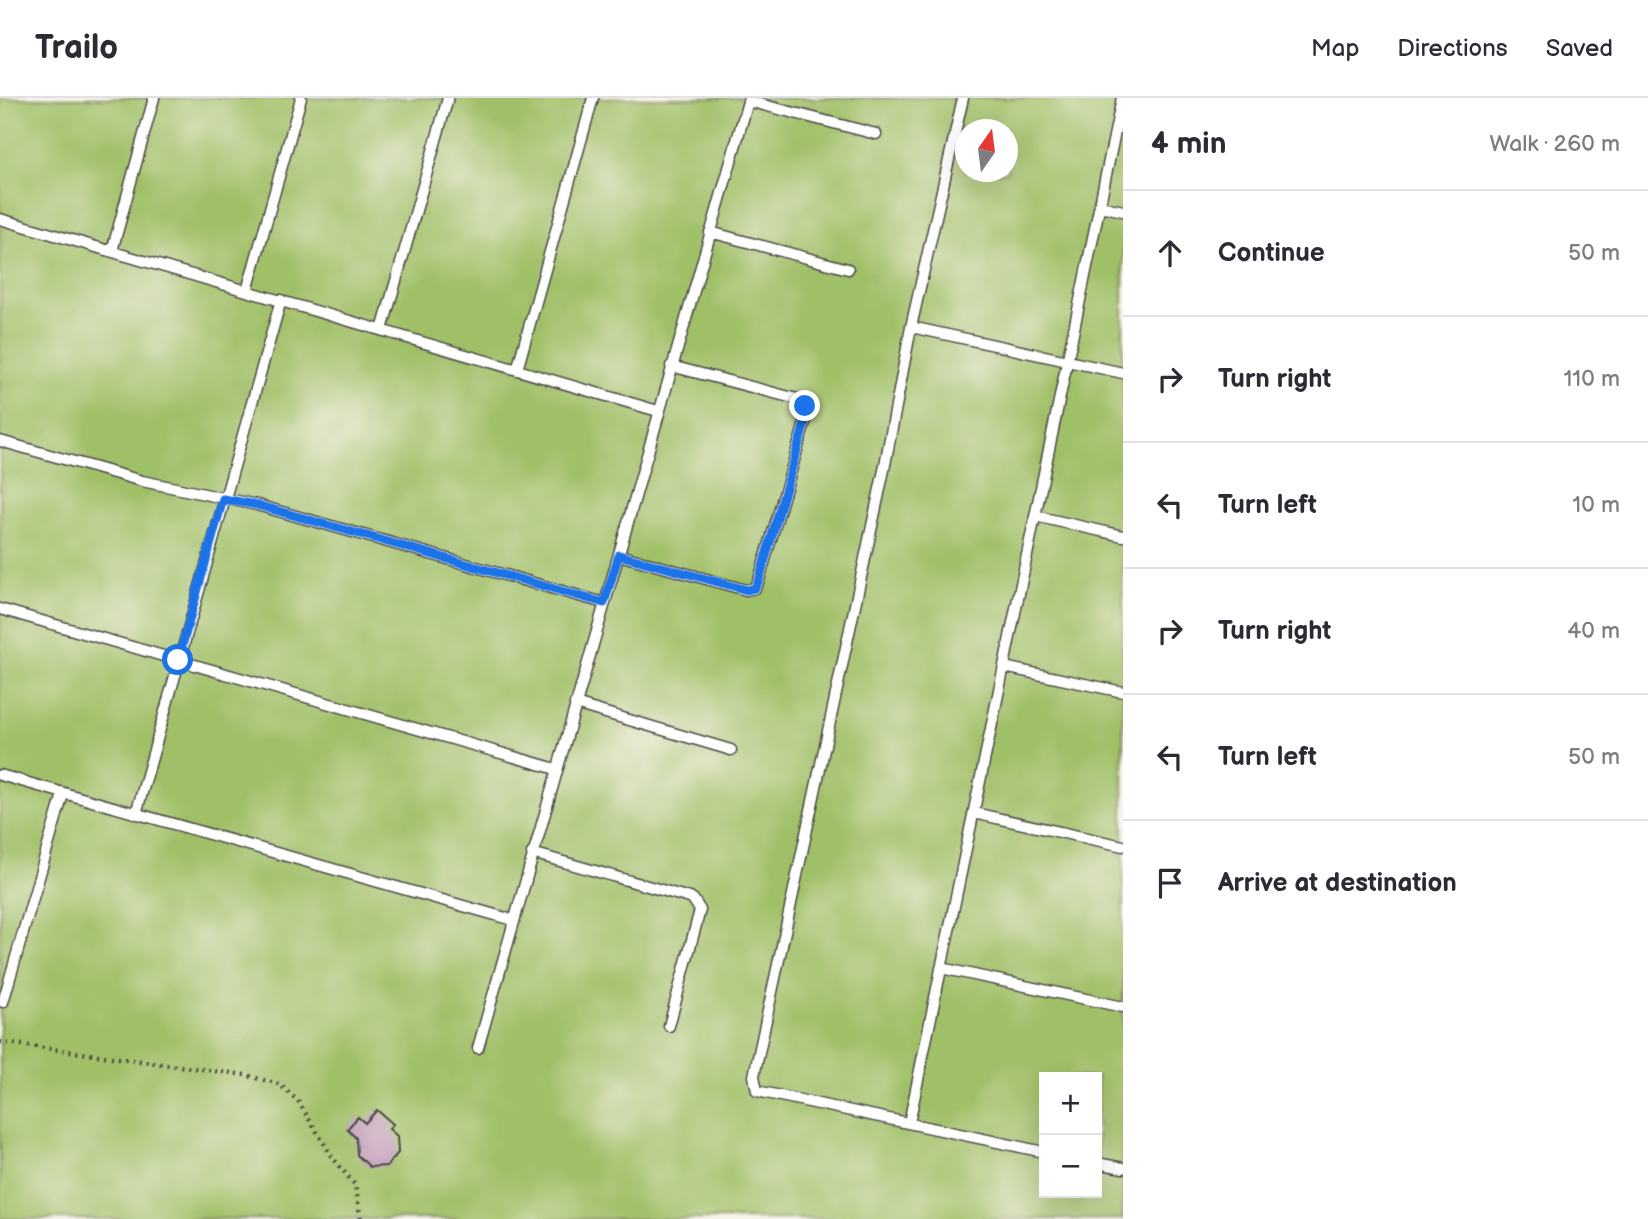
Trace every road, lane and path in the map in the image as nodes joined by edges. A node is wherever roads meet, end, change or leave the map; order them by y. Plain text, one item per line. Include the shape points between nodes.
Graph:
1 (154, 98) edge
2 (301, 98) edge
3 (447, 98) edge
4 (593, 98) edge
5 (963, 98) edge
6 (1122, 98) edge
7 (749, 99) edge
8 (876, 134) dead end
9 (1100, 206) junction
10 (1123, 211) edge
11 (0, 219) edge
12 (710, 232) junction
13 (112, 251) junction
14 (848, 269) dead end
15 (247, 291) junction
16 (281, 300) junction
17 (911, 327) junction
18 (382, 330) junction
19 (1068, 361) junction
20 (671, 366) junction
21 (517, 370) junction
22 (1123, 373) edge
23 (658, 411) junction
24 (0, 441) edge
25 (223, 499) junction
26 (1035, 516) junction
27 (1123, 536) edge
28 (619, 555) junction
29 (604, 603) junction
30 (0, 610) edge
31 (178, 660) junction
32 (1004, 667) junction
33 (1123, 692) edge
34 (575, 704) junction
35 (731, 750) dead end
36 (556, 769) junction
37 (0, 775) edge
38 (63, 794) junction
39 (974, 813) junction
40 (136, 814) junction
41 (1123, 846) edge
42 (532, 853) junction
43 (513, 920) junction
44 (941, 968) junction
45 (3, 1002) dead end
46 (1123, 1007) edge
47 (668, 1026) dead end
48 (0, 1042) edge
49 (478, 1048) dead end
50 (909, 1123) junction
51 (1039, 1151) edge
52 (1102, 1164) edge
53 (1123, 1168) edge
54 (361, 1219) edge

1 - 13 lane
2 - 15 lane
3 - 18 lane
4 - 21 lane
5 - 17 lane
6 - 9 lane
7 - 8 lane
7 - 12 lane
9 - 10 lane
9 - 19 lane
11 - 13 lane
12 - 14 lane
12 - 20 lane
13 - 15 lane
15 - 16 lane
16 - 18 lane
16 - 25 lane
17 - 19 lane
17 - 50 lane via 754,1076 757,1091
18 - 21 lane
19 - 22 lane
19 - 26 lane
20 - 23 lane
20 - 28 lane via 797,399 807,416 755,588 747,590
21 - 23 lane
23 - 28 lane
24 - 25 lane
25 - 29 lane
25 - 31 lane
26 - 27 lane
26 - 32 lane
28 - 29 lane
29 - 34 lane
30 - 31 lane
31 - 36 lane
31 - 40 lane
32 - 33 lane
32 - 39 lane
34 - 35 lane
34 - 36 lane
36 - 42 lane
37 - 38 lane
38 - 40 lane
38 - 45 lane
39 - 41 lane
39 - 44 lane
40 - 43 lane
42 - 43 lane
42 - 47 lane via 693,898 700,910
43 - 49 lane
44 - 46 lane
44 - 50 lane
48 - 54 path via 246,1075 279,1084 298,1101 355,1185
50 - 51 lane
52 - 53 lane

